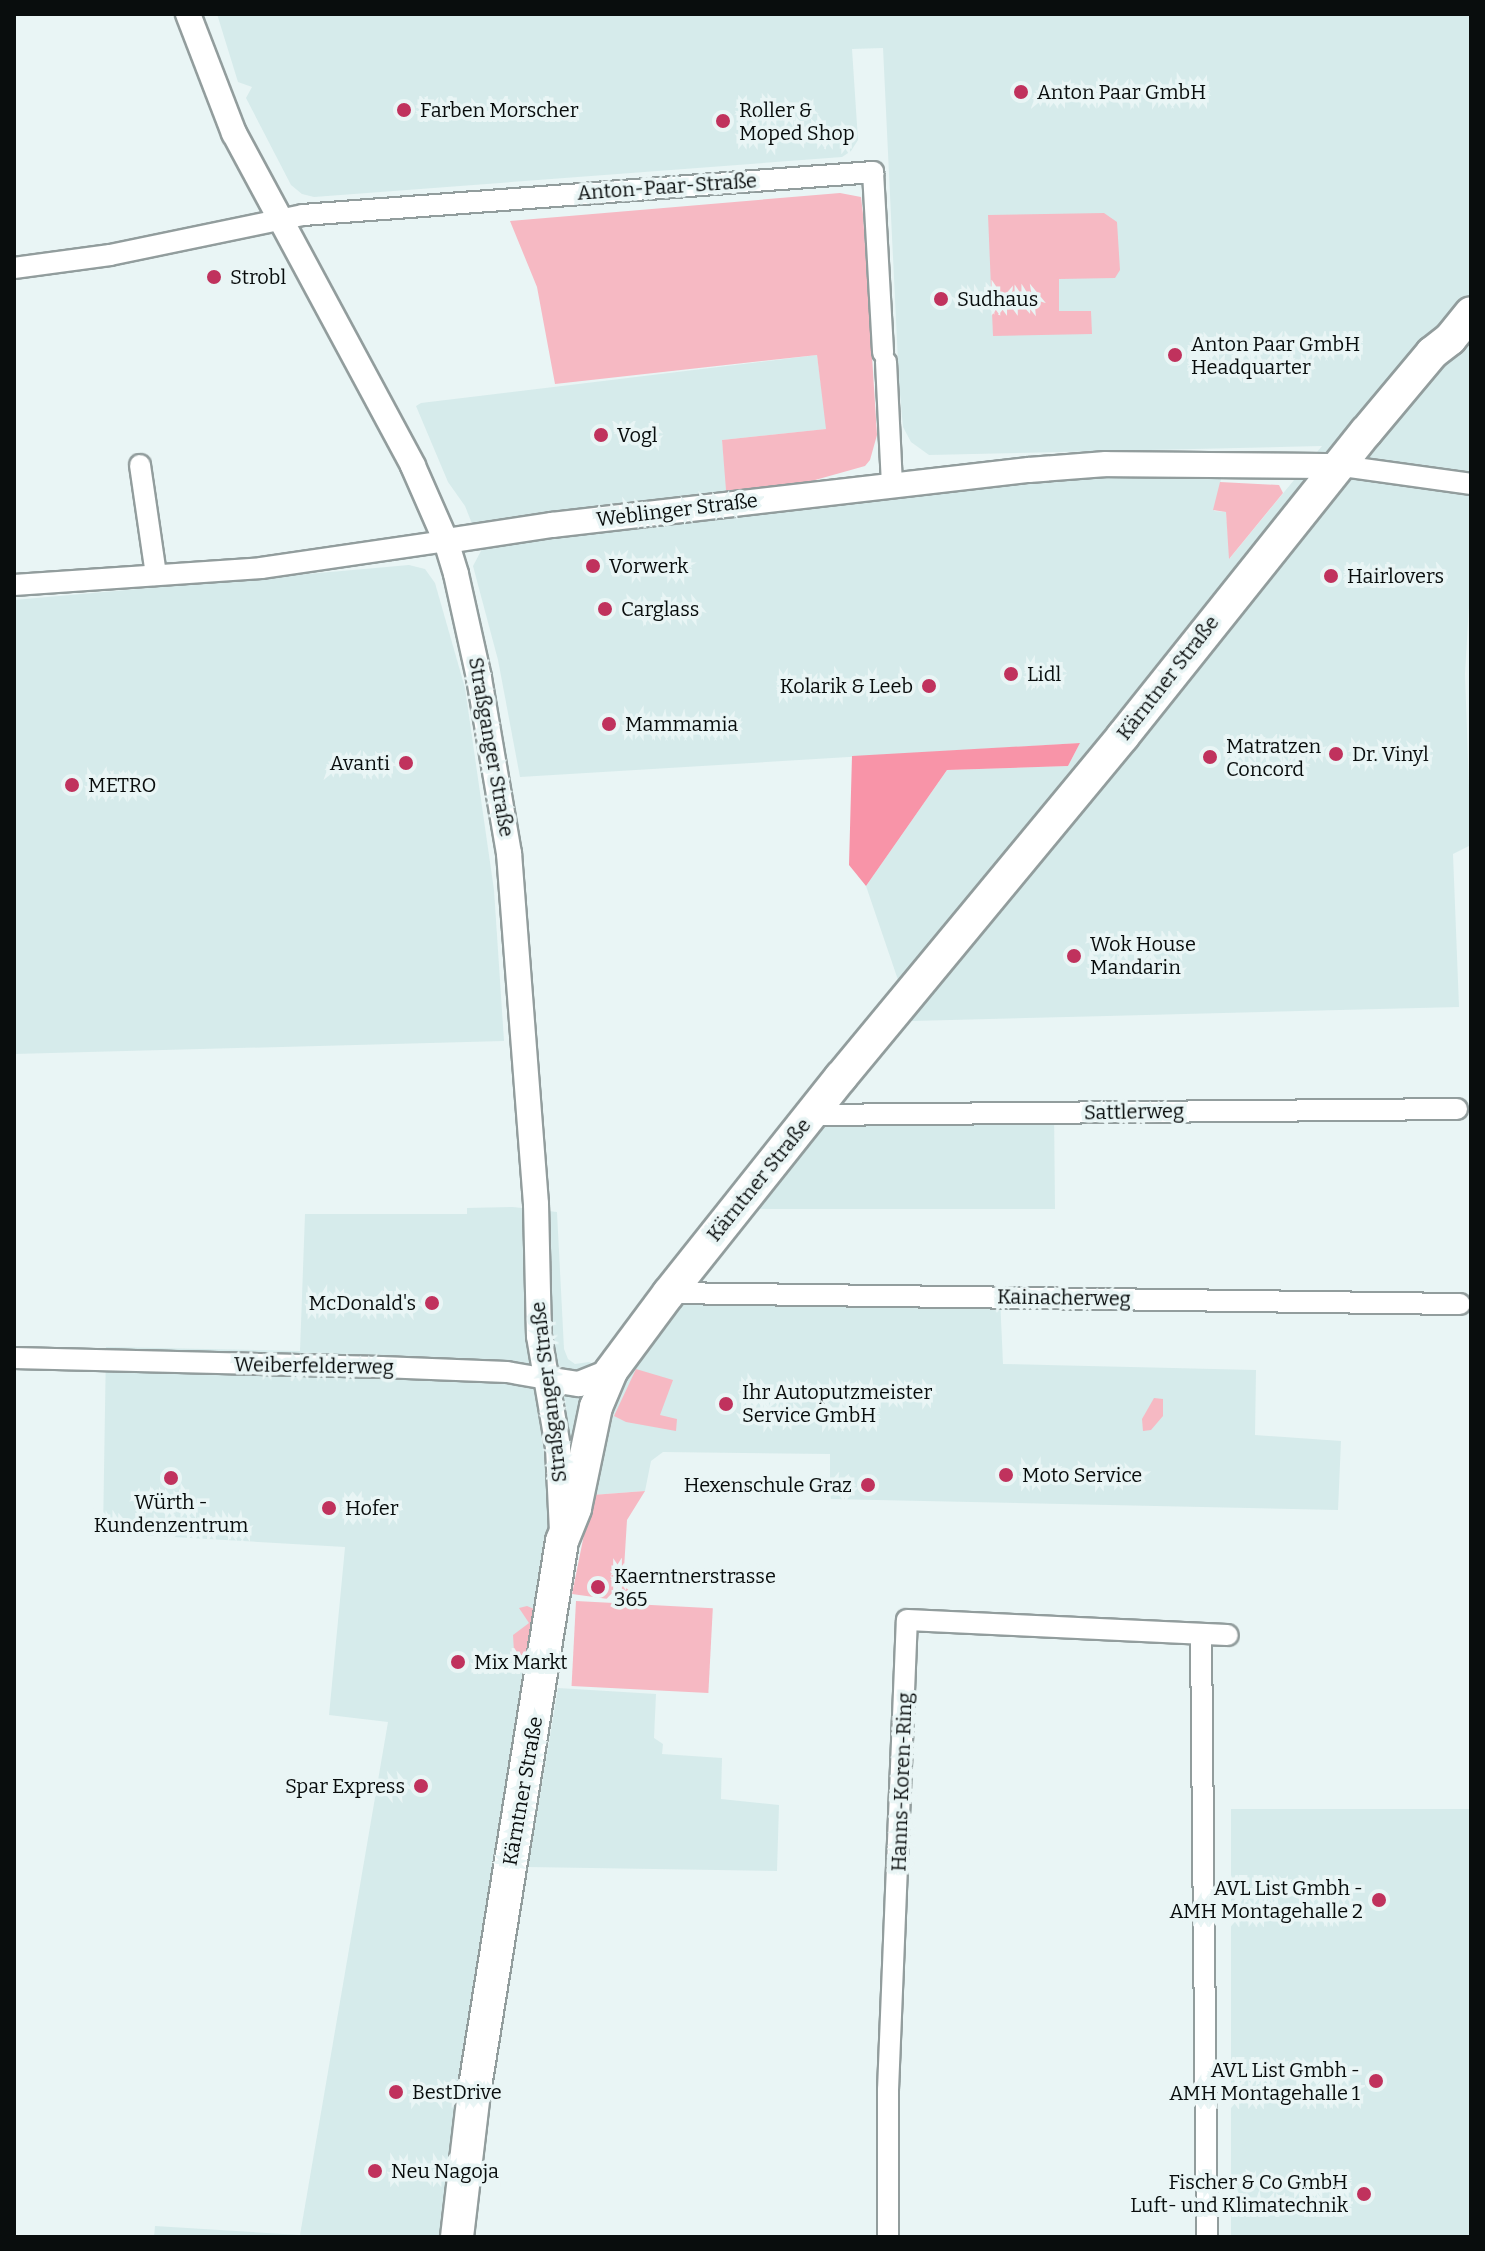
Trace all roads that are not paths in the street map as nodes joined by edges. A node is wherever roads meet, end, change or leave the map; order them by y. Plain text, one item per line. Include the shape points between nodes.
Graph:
1 (188, 14) edge
2 (281, 220) junction
3 (14, 268) edge
4 (1471, 313) edge
5 (140, 465) dead end
6 (1342, 466) junction
7 (892, 484) junction
8 (1471, 484) edge
9 (446, 541) junction
10 (156, 575) junction
11 (14, 585) edge
12 (1457, 1109) dead end
13 (811, 1115) junction
14 (669, 1293) junction
15 (1460, 1304) dead end
16 (14, 1358) edge
17 (611, 1371) junction
18 (546, 1379) junction
19 (562, 1541) junction
20 (1201, 1634) junction
21 (1228, 1635) dead end
22 (457, 2237) edge
23 (888, 2237) edge
24 (1207, 2237) edge

1 - 2 street, Straßganger Straße via 234,133
2 - 3 street via 110,255
2 - 7 street, Anton-Paar-Straße via 360,209 873,172
2 - 9 street, Straßganger Straße via 413,466
4 - 6 main road, Kärntner Straße via 1432,353
5 - 10 street
6 - 7 street, Weblinger Straße via 1106,464
6 - 8 street
6 - 13 main road, Kärntner Straße
7 - 9 street, Weblinger Straße
9 - 10 street, Weblinger Straße via 261,568
9 - 18 street, Straßganger Straße via 474,650 509,853
10 - 11 street, Weblinger Straße
12 - 13 street, Sattlerweg
13 - 14 main road, Kärntner Straße
14 - 15 street, Kainacherweg
14 - 17 main road, Kärntner Straße
16 - 18 street, Weiberfelderweg via 381,1367 507,1372
17 - 18 street, Weiberfelderweg via 579,1384
17 - 19 main road, Kärntner Straße via 596,1407 575,1508
18 - 19 street, Straßganger Straße via 558,1447
19 - 22 main road, Kärntner Straße via 474,2093
20 - 21 street, Hanns-Koren-Ring
20 - 23 street, Hanns-Koren-Ring via 907,1620 888,2090
20 - 24 street

